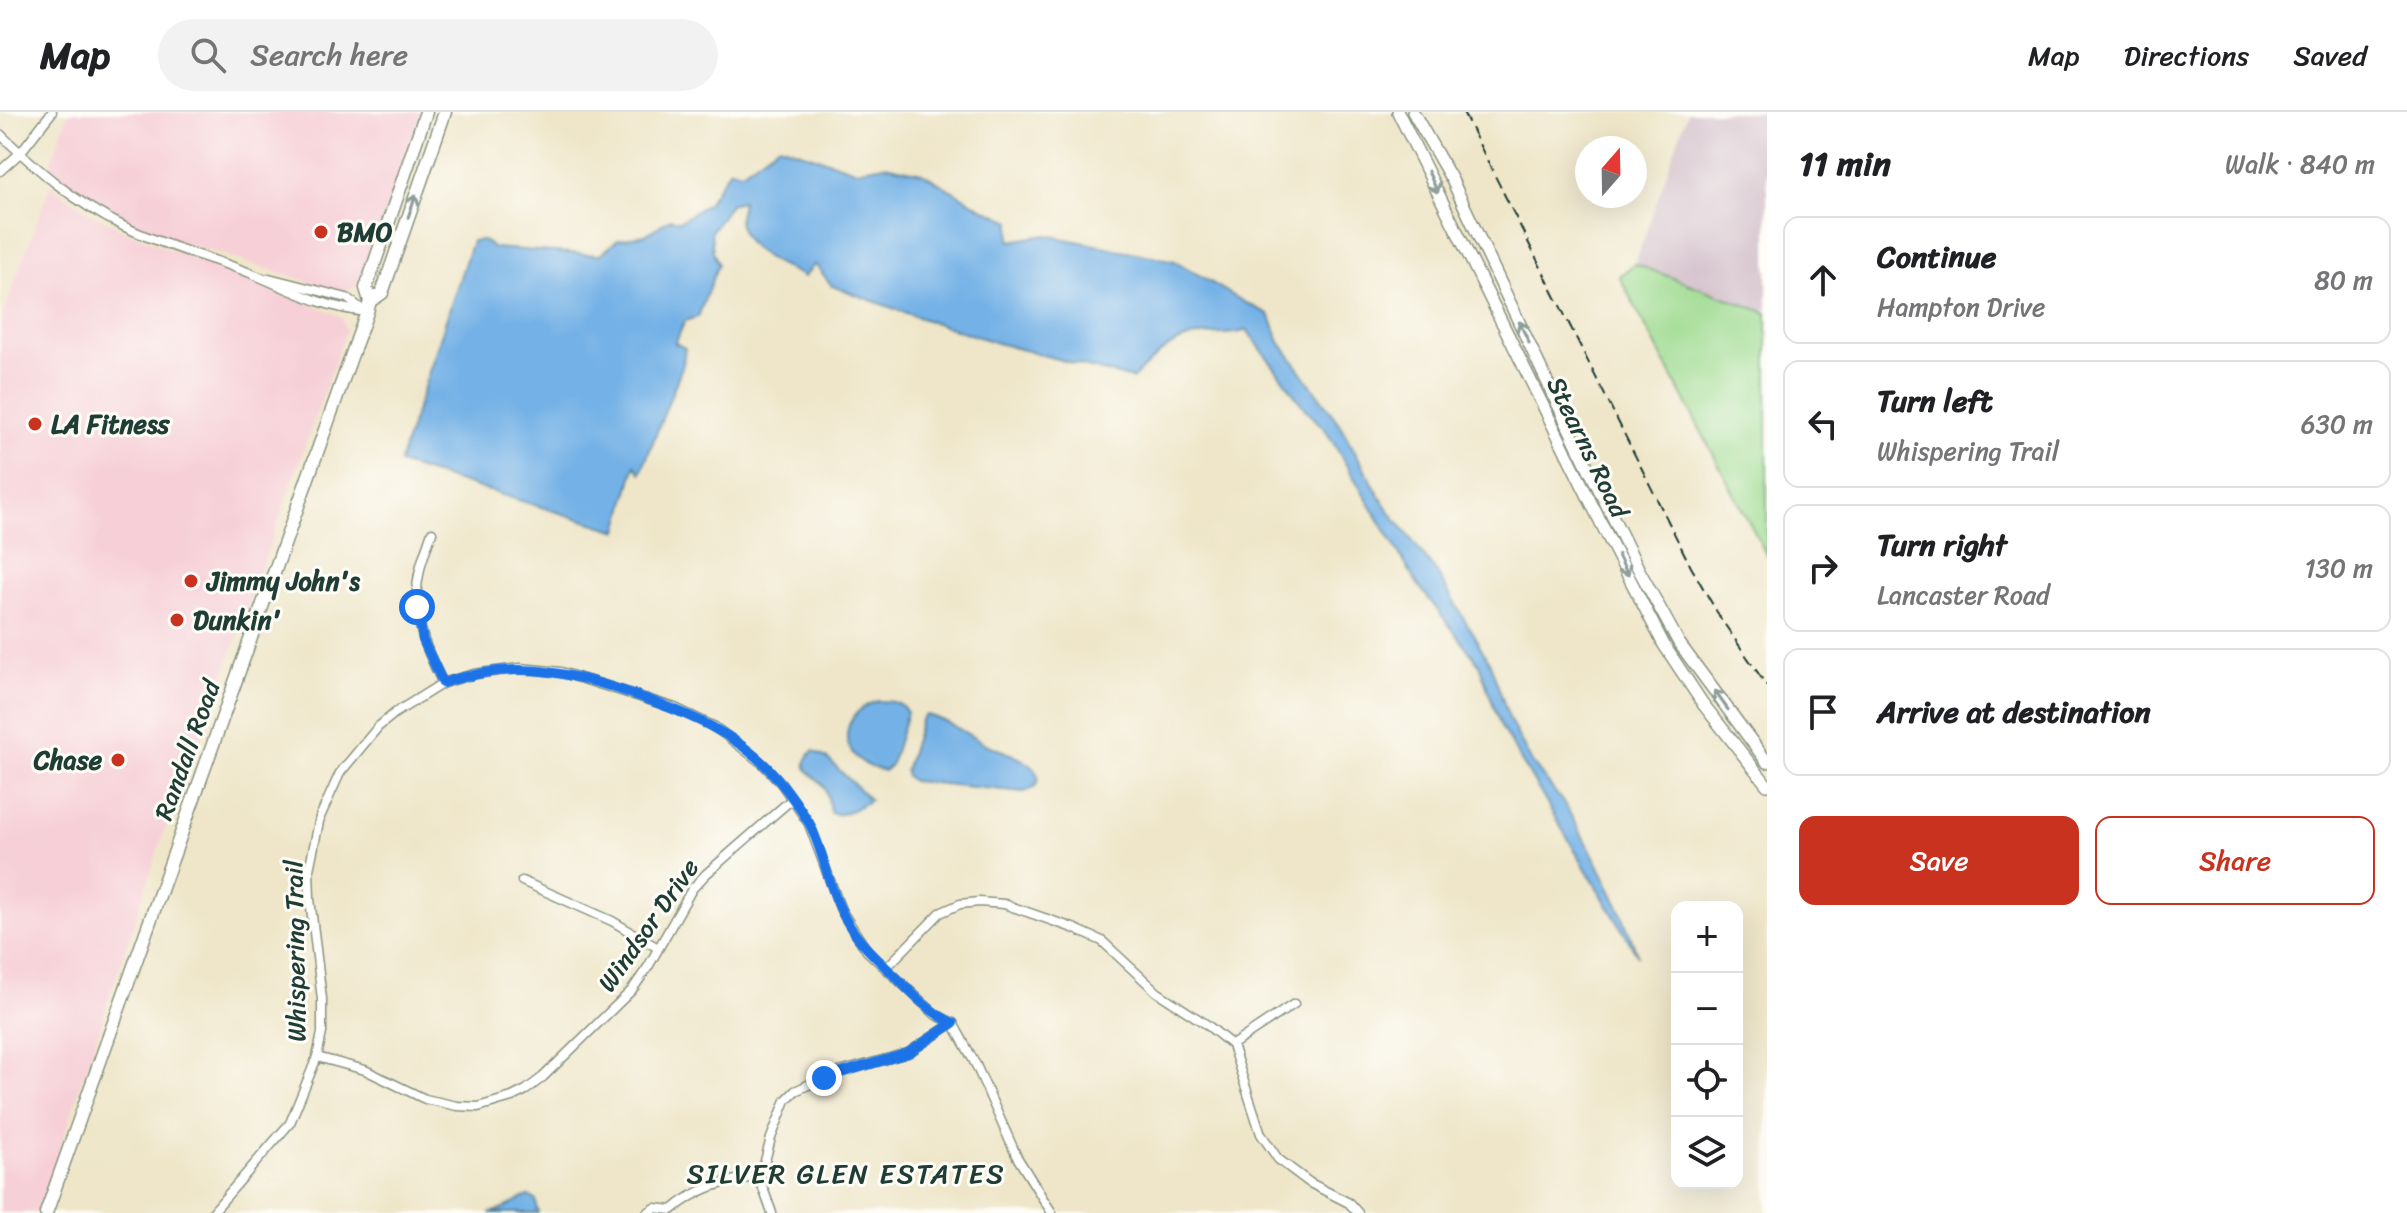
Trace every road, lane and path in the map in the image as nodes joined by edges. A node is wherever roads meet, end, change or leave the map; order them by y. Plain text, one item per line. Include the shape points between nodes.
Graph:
1 (52, 112) edge
2 (426, 112) edge
3 (445, 112) edge
4 (1398, 112) edge
5 (1413, 112) edge
6 (0, 134) edge
7 (20, 153) junction
8 (0, 171) edge
9 (368, 307) junction
10 (432, 532) dead end
11 (443, 683) junction
12 (1767, 762) edge
13 (1767, 785) edge
14 (792, 799) junction
15 (522, 881) dead end
16 (658, 948) junction
17 (886, 968) junction
18 (1294, 1004) dead end
19 (953, 1023) junction
20 (1232, 1045) junction
21 (317, 1057) junction
22 (760, 1177) junction
23 (672, 1212) edge
24 (46, 1213) edge
25 (212, 1213) edge
26 (647, 1213) edge
27 (772, 1213) edge
28 (1052, 1213) edge
29 (1358, 1213) edge

1 - 7 street
2 - 9 main road, Randall Road via 366,288
9 -> 3 main road, Randall Road via 382,293
4 -> 13 main road, Stearns Road via 1664,645
12 -> 5 main road, Stearns Road via 1679,643 1582,455 1452,180
6 - 7 street
7 - 8 street
7 - 9 street via 55,185 125,228 343,310
9 - 24 main road, Randall Road
10 - 11 street via 418,579 417,607 423,640
11 - 14 street, Whispering Trail via 520,668 561,672 612,687 715,727 763,764
11 - 21 street, Whispering Trail via 378,727 340,773 320,817 309,870 322,999
14 - 16 street, Windsor Drive via 692,889
14 - 17 street, Whispering Trail via 809,824 851,929
15 - 16 street
16 - 21 street, Windsor Drive via 613,1010 543,1077 498,1102 478,1107 441,1104 365,1070
17 - 19 street, Whispering Trail via 936,1015
17 - 20 street via 940,913 960,904 1004,904 1102,941 1157,992
18 - 20 street
19 - 22 street via 908,1053 832,1074 795,1091 786,1100
19 - 28 street, Whispering Trail via 1017,1157
20 - 29 street via 1261,1134 1278,1159
21 - 25 street, Whispering Trail via 290,1123
22 - 23 street via 716,1184
22 - 27 street
23 - 26 street via 655,1208

